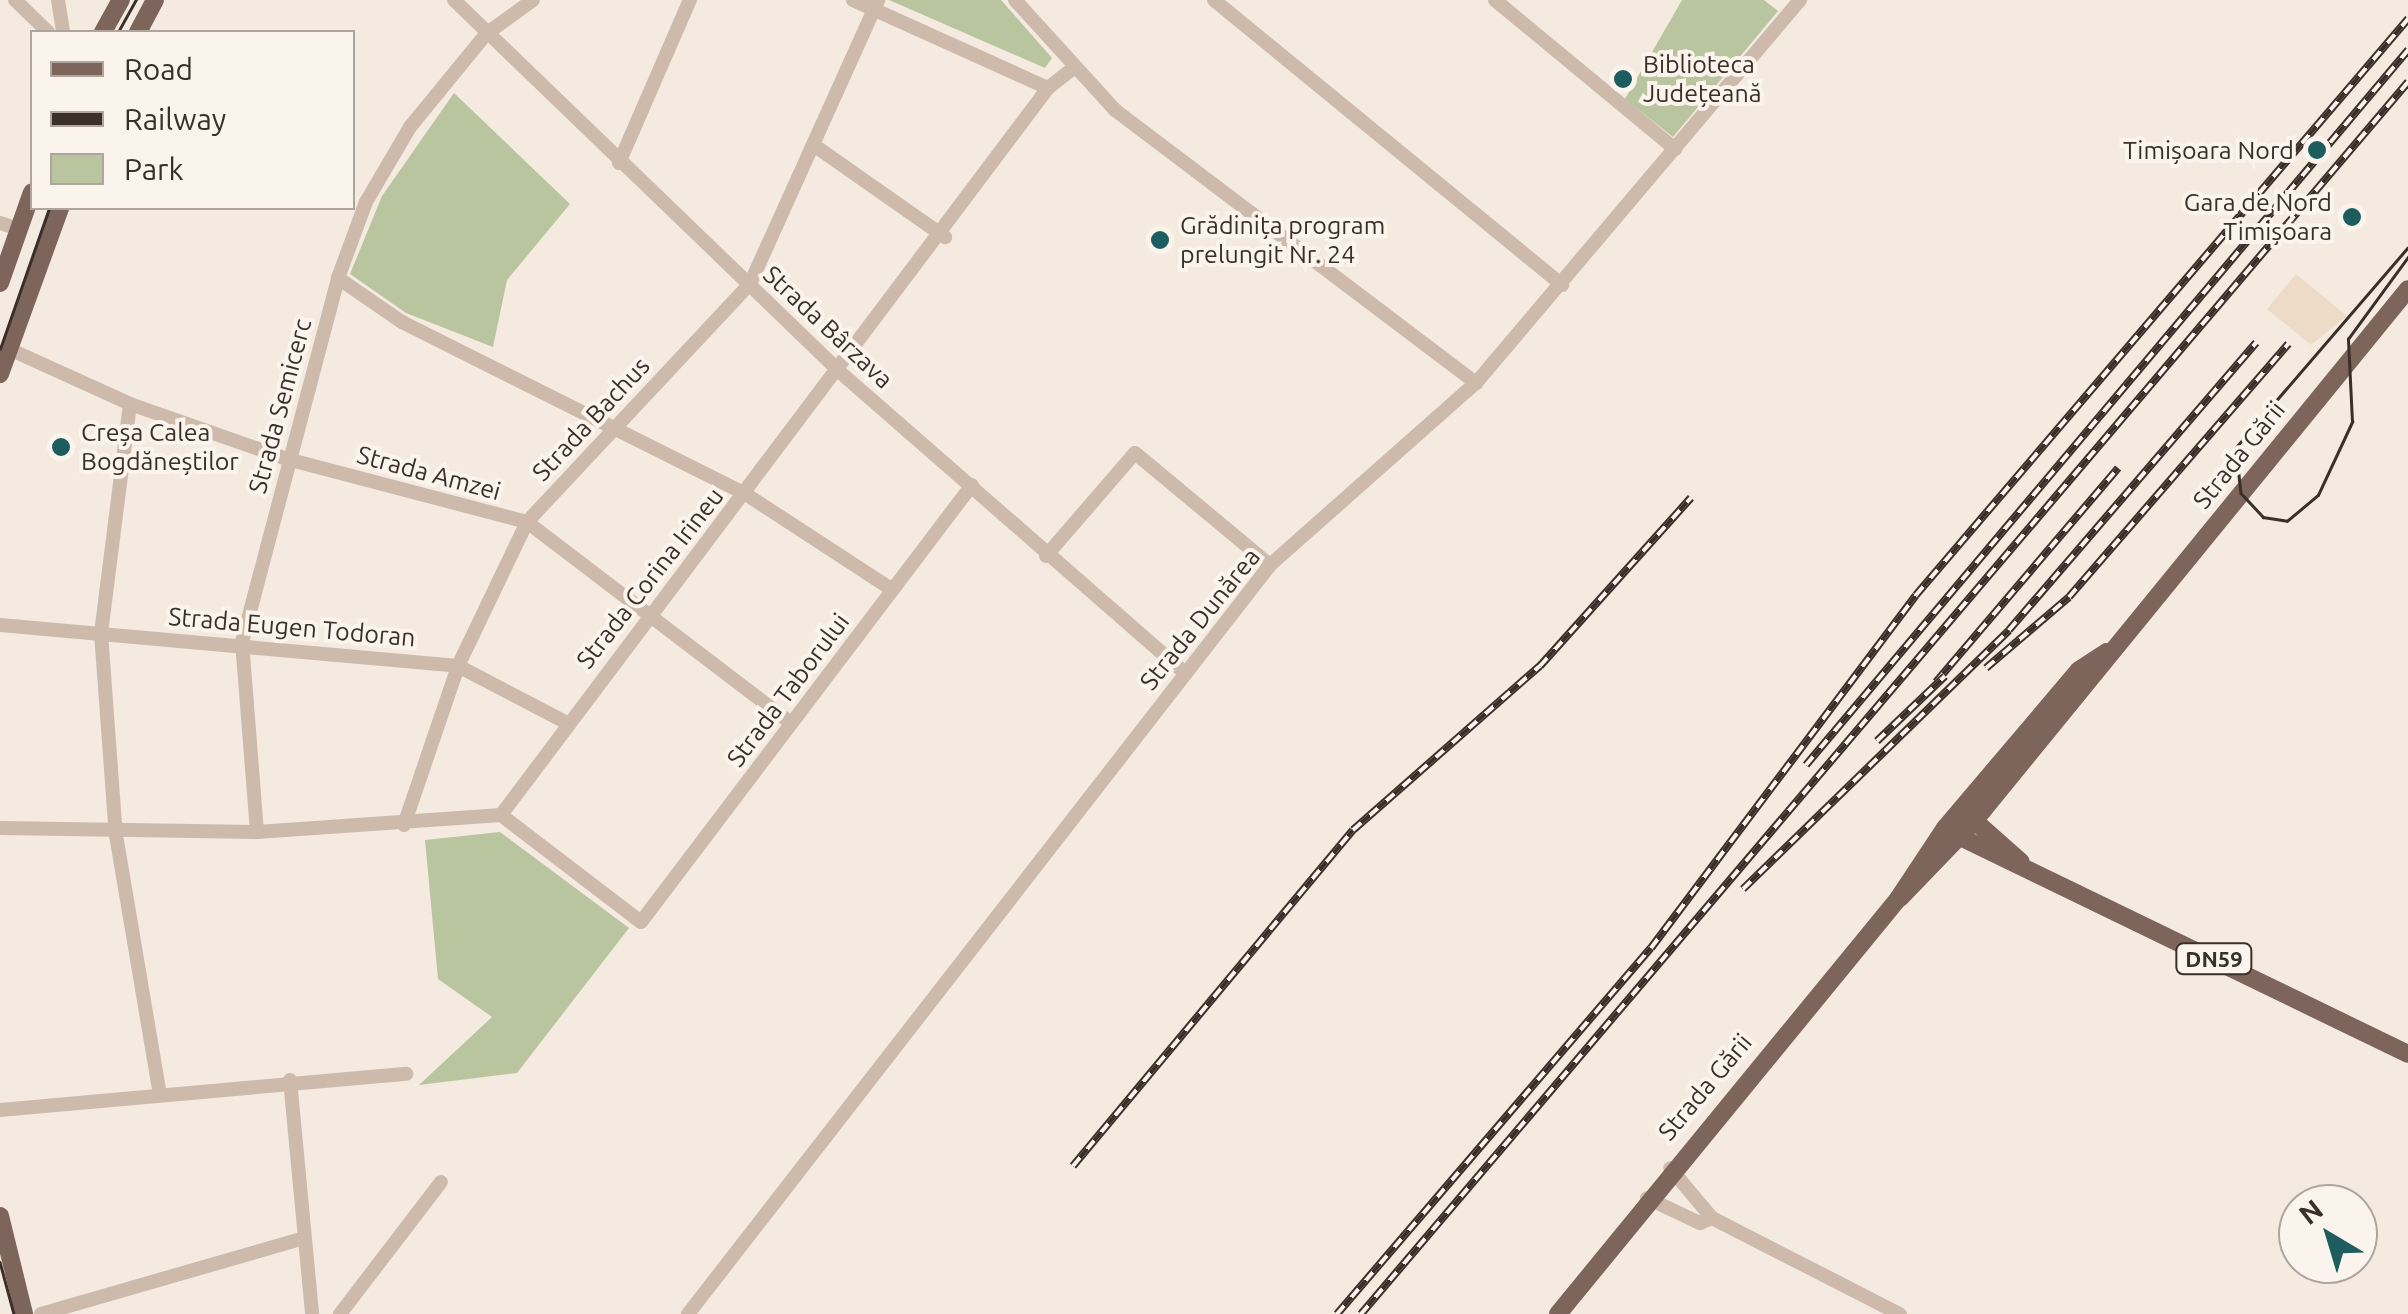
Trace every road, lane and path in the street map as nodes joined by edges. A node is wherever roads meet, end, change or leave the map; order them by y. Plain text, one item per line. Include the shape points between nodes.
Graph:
1 (15, 0) edge
2 (58, 0) edge
3 (121, 0) edge
4 (155, 0) edge
5 (454, 0) edge
6 (533, 0) edge
7 (690, 0) edge
8 (853, 0) edge
9 (1214, 0) edge
10 (1495, 0) edge
11 (1775, 0) edge
12 (1023, 3) edge
13 (876, 5) edge
14 (1795, 6) edge
15 (46, 30) edge
16 (63, 30) edge
17 (104, 30) edge
18 (139, 30) edge
19 (486, 34) junction
20 (1070, 71) junction
21 (1048, 88) junction
22 (814, 146) junction
23 (1675, 149) junction
24 (619, 163) junction
25 (30, 195) edge
26 (59, 210) edge
27 (9, 226) edge
28 (945, 237) junction
29 (338, 278) junction
30 (0, 283) edge
31 (750, 284) junction
32 (1562, 285) junction
33 (2408, 289) edge
34 (9, 349) junction
35 (841, 373) junction
36 (0, 374) edge
37 (1476, 384) junction
38 (130, 404) junction
39 (617, 423) junction
40 (287, 458) junction
41 (972, 485) junction
42 (744, 493) junction
43 (526, 522) junction
44 (1046, 556) junction
45 (1270, 564) junction
46 (891, 589) junction
47 (652, 617) junction
48 (0, 625) edge
49 (101, 632) junction
50 (242, 642) junction
51 (458, 666) junction
52 (1184, 672) junction
53 (565, 722) junction
54 (791, 724) junction
55 (501, 815) junction
56 (1968, 815) junction
57 (404, 825) junction
58 (0, 828) edge
59 (257, 832) junction
60 (1952, 833) junction
61 (116, 835) junction
62 (2021, 862) junction
63 (2408, 1054) edge
64 (406, 1074) dead end
65 (290, 1080) junction
66 (159, 1090) junction
67 (0, 1110) edge
68 (1670, 1168) junction
69 (442, 1182) dead end
70 (1647, 1198) junction
71 (0, 1216) edge
72 (1712, 1218) junction
73 (300, 1239) junction
74 (24, 1314) edge
75 (41, 1314) edge
76 (312, 1314) edge
77 (340, 1314) edge
78 (688, 1314) edge
79 (1558, 1314) edge
80 (1900, 1314) edge

1 - 15 street
2 - 16 street
3 - 17 main road
4 - 18 main road
5 - 19 street, Strada Bârzava
6 - 19 street, Strada Semicerc
7 - 24 street
8 - 13 street
9 - 32 street
10 - 23 street
11 - 14 street
12 - 20 street
13 - 21 street
13 - 22 street, Strada Bachus
14 - 23 street, Strada Dunărea
19 - 24 street, Strada Bârzava
19 - 29 street, Strada Semicerc via 383,168
20 - 21 street, Strada Corina Irineu
20 - 37 street
21 - 28 street, Strada Corina Irineu
22 - 28 street
22 - 31 street, Strada Bachus
23 - 32 street, Strada Dunărea
24 - 31 street, Strada Bârzava
25 - 27 main road
26 - 34 main road
27 - 30 main road
28 - 35 street, Strada Corina Irineu
29 - 39 street via 402,322
29 - 40 street, Strada Semicerc
31 - 35 street, Strada Bârzava
31 - 39 street, Strada Bachus
32 - 37 street, Strada Dunărea
33 - 56 main road, Strada Gării
34 - 36 main road
34 - 38 street, Strada Amzei
35 - 41 street, Strada Bârzava
35 - 42 street, Strada Corina Irineu
37 - 45 street, Strada Dunărea
38 - 40 street, Strada Amzei
38 - 49 street via 108,522
39 - 42 street
39 - 43 street, Strada Bachus
40 - 43 street, Strada Amzei
40 - 50 street, Strada Semicerc
41 - 44 street, Strada Bârzava
41 - 46 street, Strada Taborului
42 - 46 street
42 - 47 street, Strada Corina Irineu
43 - 47 street, Strada Amzei
43 - 51 street, Strada Bachus
44 - 45 street via 1134,452
44 - 52 street, Strada Bârzava
45 - 52 street, Strada Dunărea
46 - 54 street, Strada Taborului
47 - 53 street, Strada Corina Irineu
47 - 54 street, Strada Amzei
48 - 49 street, Strada Eugen Todoran
49 - 50 street, Strada Eugen Todoran
49 - 61 street
50 - 51 street, Strada Eugen Todoran
50 - 59 street, Strada Semicerc
51 - 53 street, Strada Eugen Todoran
51 - 57 street, Strada Bachus
52 - 78 street, Strada Dunărea
53 - 55 street, Strada Corina Irineu
54 - 55 street, Strada Taborului via 641,922
55 - 57 street
56 - 60 main road, Strada Gării
56 - 62 main road, DN59
57 - 59 street
58 - 61 street
59 - 61 street
60 - 62 main road, DN59
60 - 68 main road, Strada Gării
61 - 66 street
62 - 63 main road, DN59
64 - 65 street
65 - 66 street
65 - 73 street
66 - 67 street
68 - 70 main road, Strada Gării
68 - 72 street
69 - 77 street
70 - 72 street via 1700,1224
70 - 79 main road, Strada Gării
71 - 74 main road
72 - 80 street
73 - 75 street
73 - 76 street

